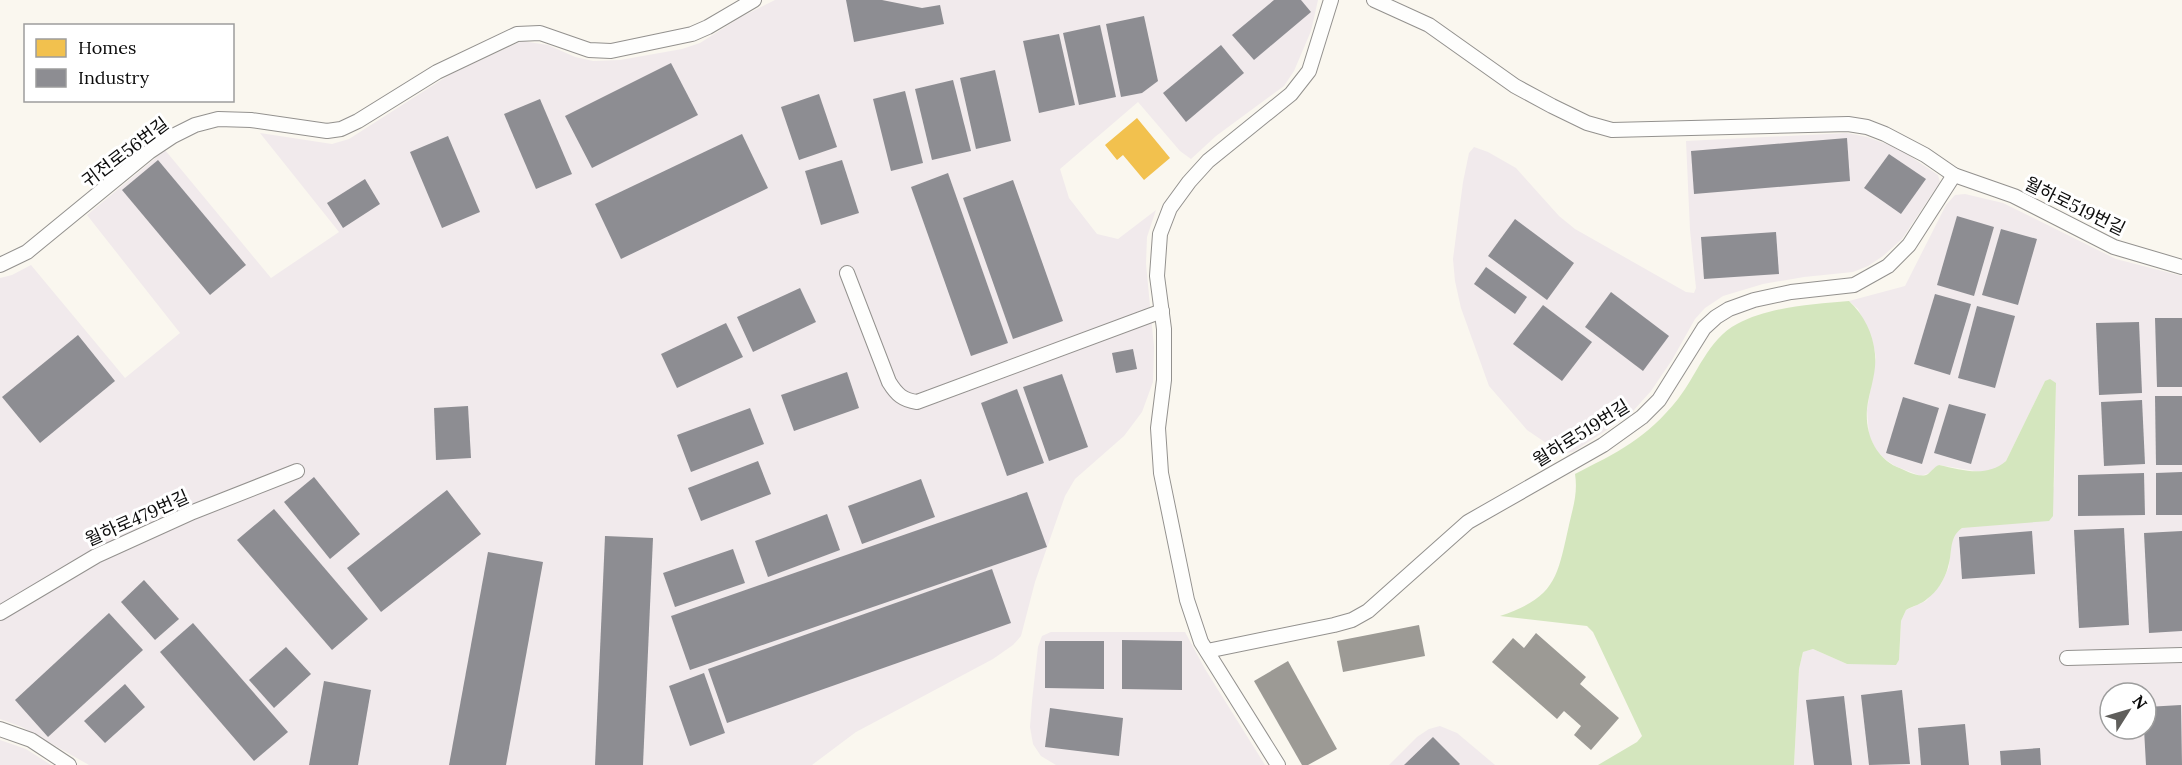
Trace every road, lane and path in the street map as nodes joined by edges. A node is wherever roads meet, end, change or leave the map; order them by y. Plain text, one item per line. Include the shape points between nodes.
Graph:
1 (754, 0) edge
2 (1331, 0) edge
3 (1374, 0) edge
4 (1954, 175) junction
5 (0, 265) edge
6 (2182, 267) edge
7 (847, 273) dead end
8 (1162, 311) junction
9 (297, 471) dead end
10 (0, 613) edge
11 (1206, 651) junction
12 (2182, 656) edge
13 (2067, 658) dead end
14 (0, 729) edge
15 (69, 765) edge
16 (1278, 765) edge

1 - 5 lane, 귀전로56번길 via 692,34 611,51 589,50 540,33 517,34 437,72 341,129 327,131 218,119 195,125 149,152 27,252
2 - 8 lane via 1309,71 1291,94 1208,161 1170,208 1160,234 1157,276
3 - 4 lane, 월하로519번길 via 1429,25 1524,91 1587,123 1612,130 1848,124 1868,127 1925,155
4 - 6 lane, 월하로519번길 via 2014,196 2114,247
4 - 11 lane, 월하로519번길 via 1909,245 1888,266 1854,285 1754,300 1716,317 1704,328 1659,400 1642,417 1603,445 1468,522 1368,611 1334,625
7 - 8 lane via 889,382 896,394 917,402
8 - 11 lane via 1164,381 1158,428 1161,473 1187,600
9 - 10 lane, 월하로479번길 via 96,555
11 - 16 lane
12 - 13 lane
14 - 15 lane via 31,740

